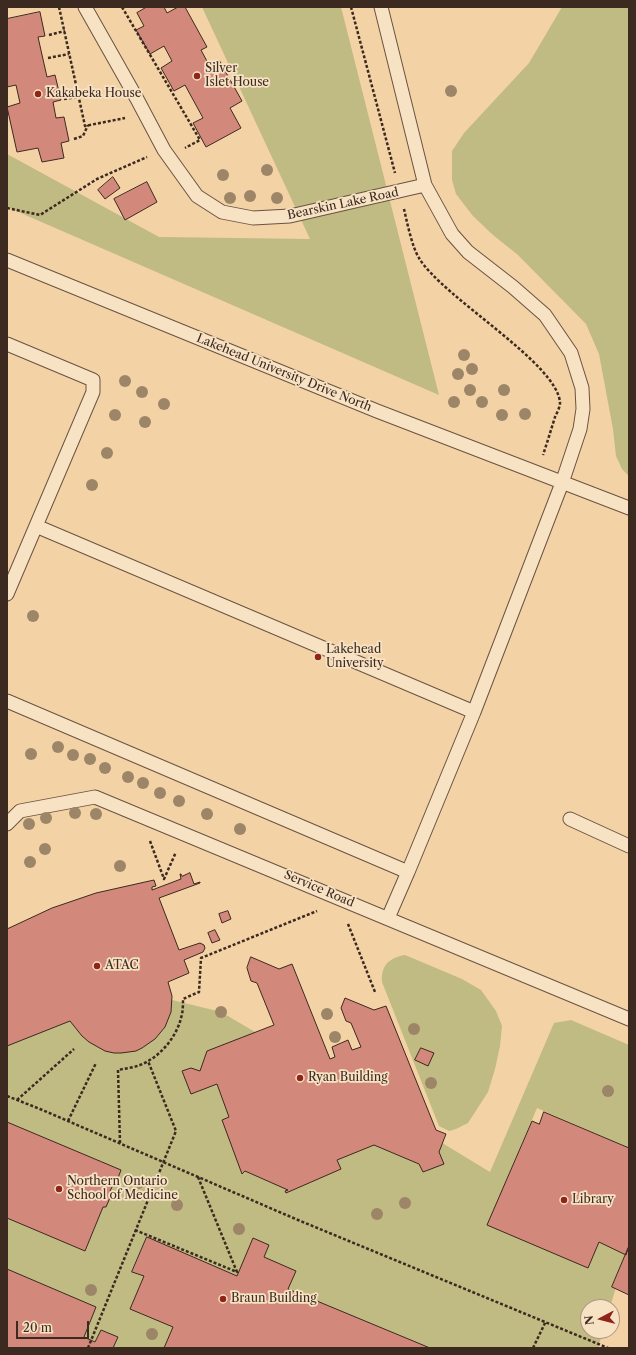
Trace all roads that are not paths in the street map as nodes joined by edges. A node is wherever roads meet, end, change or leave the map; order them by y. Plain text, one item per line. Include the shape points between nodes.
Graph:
1 (85, 7) edge
2 (381, 7) edge
3 (425, 185) junction
4 (7, 260) edge
5 (7, 344) edge
6 (562, 483) junction
7 (629, 508) edge
8 (36, 526) junction
9 (7, 594) edge
10 (7, 701) edge
11 (474, 712) junction
12 (570, 819) dead end
13 (7, 824) edge
14 (629, 846) edge
15 (408, 872) junction
16 (388, 918) junction
17 (629, 1019) edge

1 - 3 lane, Bearskin Lake Road via 166,153 197,196 222,212 253,218 290,216
2 - 3 lane
3 - 6 lane via 452,234 468,252 545,315 571,354 582,388 583,409 580,429
4 - 6 lane, Lakehead University Drive North via 384,414
5 - 8 lane via 93,380 93,392
6 - 7 lane, Lakehead University Drive North
6 - 11 lane
8 - 9 lane
8 - 11 lane
10 - 15 lane
11 - 15 lane
12 - 14 lane
13 - 16 lane, Service Road via 20,811 95,797
15 - 16 lane
16 - 17 lane, Service Road

